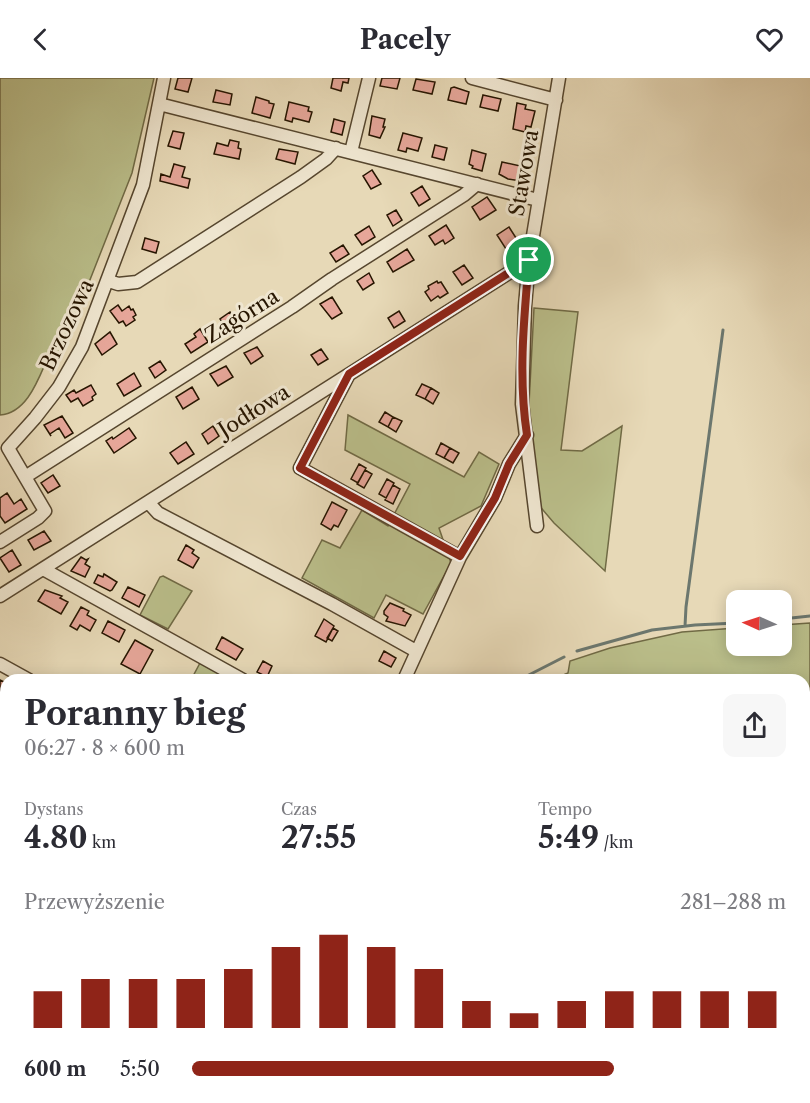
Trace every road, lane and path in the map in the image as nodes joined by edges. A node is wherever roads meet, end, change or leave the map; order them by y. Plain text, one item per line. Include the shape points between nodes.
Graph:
1 (164, 78) edge
2 (369, 78) edge
3 (472, 78) edge
4 (559, 78) edge
5 (556, 100) junction
6 (159, 104) junction
7 (336, 148) junction
8 (351, 152) junction
9 (477, 184) junction
10 (538, 200) junction
11 (529, 260) junction
12 (109, 281) junction
13 (349, 374) junction
14 (527, 435) junction
15 (25, 477) junction
16 (148, 502) junction
17 (537, 526) dead end
18 (0, 542) edge
19 (460, 556) junction
20 (43, 569) junction
21 (0, 596) edge
22 (416, 651) junction
23 (0, 664) edge
24 (18, 674) edge
25 (232, 674) edge
26 (406, 674) edge

1 - 6 street, Brzozowa
2 - 8 street
3 - 5 street
4 - 5 street, Stawowa
5 - 10 street, Stawowa
6 - 7 street
6 - 12 street, Brzozowa via 143,185
7 - 8 street
7 - 12 street via 301,177 137,282
8 - 9 street
9 - 10 street
9 - 15 street, Zagórna
10 - 11 street, Stawowa
11 - 13 street, Jodłowa
11 - 14 street, Stawowa via 522,380
12 - 15 street, Brzozowa via 70,370 8,448
13 - 16 street, Jodłowa
13 - 19 street via 300,468
14 - 17 street, Stawowa
14 - 19 street
15 - 18 street, Brzozowa via 45,511
16 - 20 street, Jodłowa
16 - 22 street via 158,513
19 - 22 street
20 - 21 street, Jodłowa
20 - 25 street
22 - 26 street
23 - 24 street

